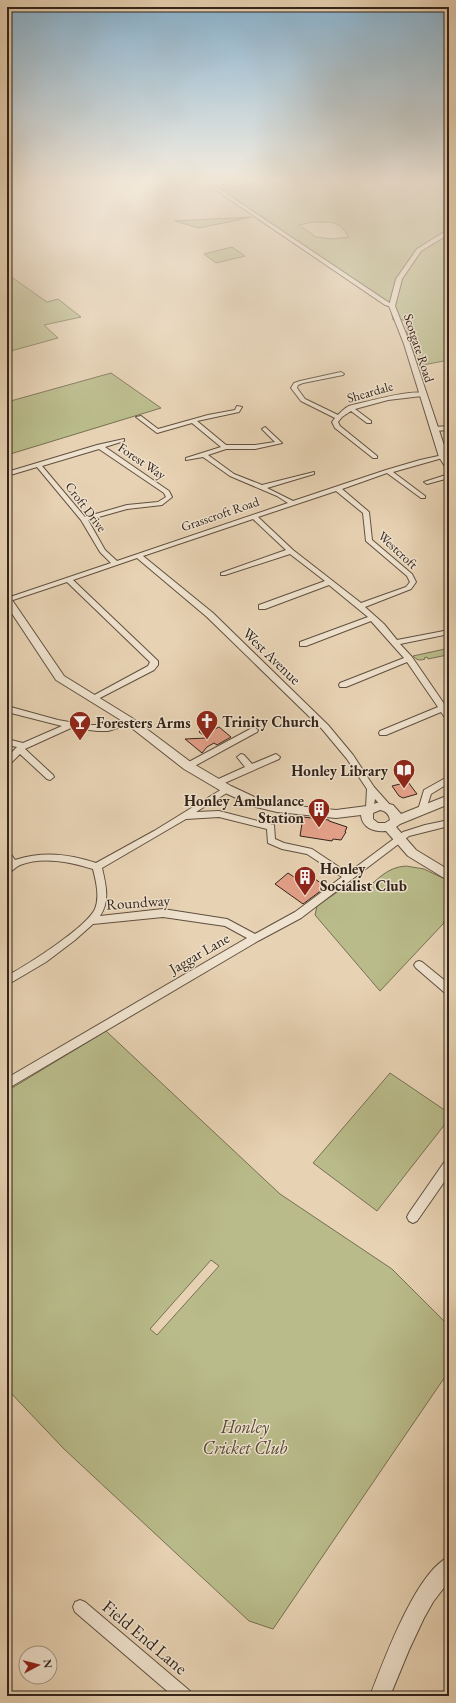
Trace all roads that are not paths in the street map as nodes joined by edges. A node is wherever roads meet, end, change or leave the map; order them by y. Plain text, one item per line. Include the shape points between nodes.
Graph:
1 (324, 261) edge
2 (411, 261) edge
3 (392, 306) junction
4 (341, 374) dead end
5 (422, 394) junction
6 (239, 407) dead end
7 (350, 408) junction
8 (139, 417) dead end
9 (337, 417) junction
10 (193, 421) junction
11 (369, 422) dead end
12 (449, 428) edge
13 (434, 429) junction
14 (265, 430) dead end
15 (122, 440) dead end
16 (99, 446) junction
17 (225, 447) junction
18 (204, 455) junction
19 (375, 457) dead end
20 (442, 457) junction
21 (188, 459) dead end
22 (38, 464) junction
23 (449, 466) edge
24 (388, 471) junction
25 (312, 473) dead end
26 (7, 474) edge
27 (449, 476) edge
28 (427, 482) dead end
29 (263, 487) junction
30 (337, 488) junction
31 (423, 497) dead end
32 (292, 503) junction
33 (253, 516) junction
34 (84, 519) junction
35 (291, 551) junction
36 (138, 556) junction
37 (116, 563) junction
38 (224, 574) dead end
39 (69, 580) junction
40 (330, 582) junction
41 (7, 599) edge
42 (360, 606) junction
43 (262, 607) dead end
44 (11, 613) edge
45 (372, 618) junction
46 (449, 632) edge
47 (396, 642) junction
48 (303, 644) dead end
49 (409, 659) junction
50 (343, 685) dead end
51 (93, 698) junction
52 (443, 708) junction
53 (7, 709) edge
54 (449, 717) edge
55 (128, 720) junction
56 (72, 724) junction
57 (254, 730) dead end
58 (383, 733) dead end
59 (7, 742) edge
60 (22, 748) junction
61 (241, 757) dead end
62 (276, 757) dead end
63 (7, 762) edge
64 (188, 766) junction
65 (251, 768) junction
66 (50, 777) dead end
67 (449, 779) edge
68 (222, 786) junction
69 (371, 789) junction
70 (214, 797) junction
71 (449, 799) edge
72 (388, 808) junction
73 (369, 809) junction
74 (422, 810) junction
75 (219, 814) junction
76 (336, 814) junction
77 (184, 816) junction
78 (446, 823) edge
79 (392, 824) junction
80 (371, 825) junction
81 (399, 839) junction
82 (7, 855) edge
83 (10, 866) edge
84 (97, 867) junction
85 (449, 876) edge
86 (348, 877) junction
87 (91, 921) junction
88 (255, 938) junction
89 (419, 965) dead end
90 (7, 981) edge
91 (449, 990) edge
92 (7, 1084) edge
93 (449, 1165) edge
94 (413, 1217) dead end
95 (449, 1567) edge
96 (80, 1607) dead end
97 (185, 1696) edge
98 (380, 1696) edge

1 - 3 street
2 - 3 street, Scotgate Road via 399,279
3 - 5 street, Scotgate Road
4 - 9 street via 302,382 294,388 303,400
5 - 7 street, Sheardale via 401,395
5 - 13 street, Scotgate Road
6 - 10 street via 237,411
7 - 9 street, Sheardale
7 - 11 street
8 - 10 street via 157,431
9 - 19 street, Sheardale via 337,427
10 - 17 street
12 - 13 street
13 - 20 street, Scotgate Road
14 - 17 street via 282,445
15 - 16 street
16 - 22 street
16 - 34 street, Forest Way via 167,492 169,497 160,504 127,507
17 - 18 street
18 - 21 street
18 - 29 street via 232,475
20 - 23 street, Scotgate Road
20 - 24 street, Grasscroft Road
22 - 26 street
22 - 34 street, Croft Drive
24 - 30 street, Grasscroft Road
24 - 31 street
25 - 29 street
27 - 28 street
29 - 32 street
30 - 32 street, Grasscroft Road
30 - 42 street, Westcroft via 366,512 368,541 410,575 413,582 409,588
32 - 33 street, Grasscroft Road
33 - 35 street
33 - 36 street, Grasscroft Road
34 - 37 street, Croft Drive via 102,551
35 - 38 street
35 - 40 street
36 - 37 street, Grasscroft Road
36 - 69 street, West Avenue via 210,615 325,727 350,757
37 - 39 street, Grasscroft Road
39 - 41 street, Grasscroft Road
39 - 51 street via 154,661 151,668
40 - 42 street
40 - 43 street
41 - 44 street
42 - 45 street
44 - 51 street via 60,678
45 - 47 street
45 - 48 street
46 - 47 street
47 - 49 street
49 - 50 street
49 - 52 street
51 - 55 street
52 - 54 street
52 - 58 street
53 - 56 street
55 - 56 street via 107,728
55 - 64 street
56 - 60 street
57 - 64 street
59 - 60 street
60 - 63 street
60 - 66 street
61 - 65 street
62 - 65 street
64 - 68 street
65 - 68 street
67 - 74 street via 427,792
68 - 70 street
68 - 76 street via 260,804
69 - 72 street, West Avenue
69 - 73 street
70 - 75 street
70 - 77 street
71 - 74 street
72 - 73 street via 380,806
72 - 74 street
72 - 79 street via 395,814
73 - 76 street
73 - 80 street via 366,817
74 - 79 street
75 - 77 street
75 - 86 street via 271,827 271,841 282,846 310,851
76 - 80 street
77 - 84 street
78 - 81 street, Jaggar Lane via 406,834
79 - 80 street via 380,828
79 - 81 street
81 - 85 street via 423,861
81 - 86 street, Jaggar Lane
82 - 83 street
83 - 84 street via 38,856 59,856
84 - 87 street, Roundway via 102,894 99,910
86 - 88 street, Jaggar Lane via 298,915
87 - 88 street, Roundway via 164,913 214,920
87 - 90 street, Roundway via 67,941
88 - 92 street, Jaggar Lane
89 - 91 street
93 - 94 street
95 - 98 street via 418,1606
96 - 97 street, Field End Lane

